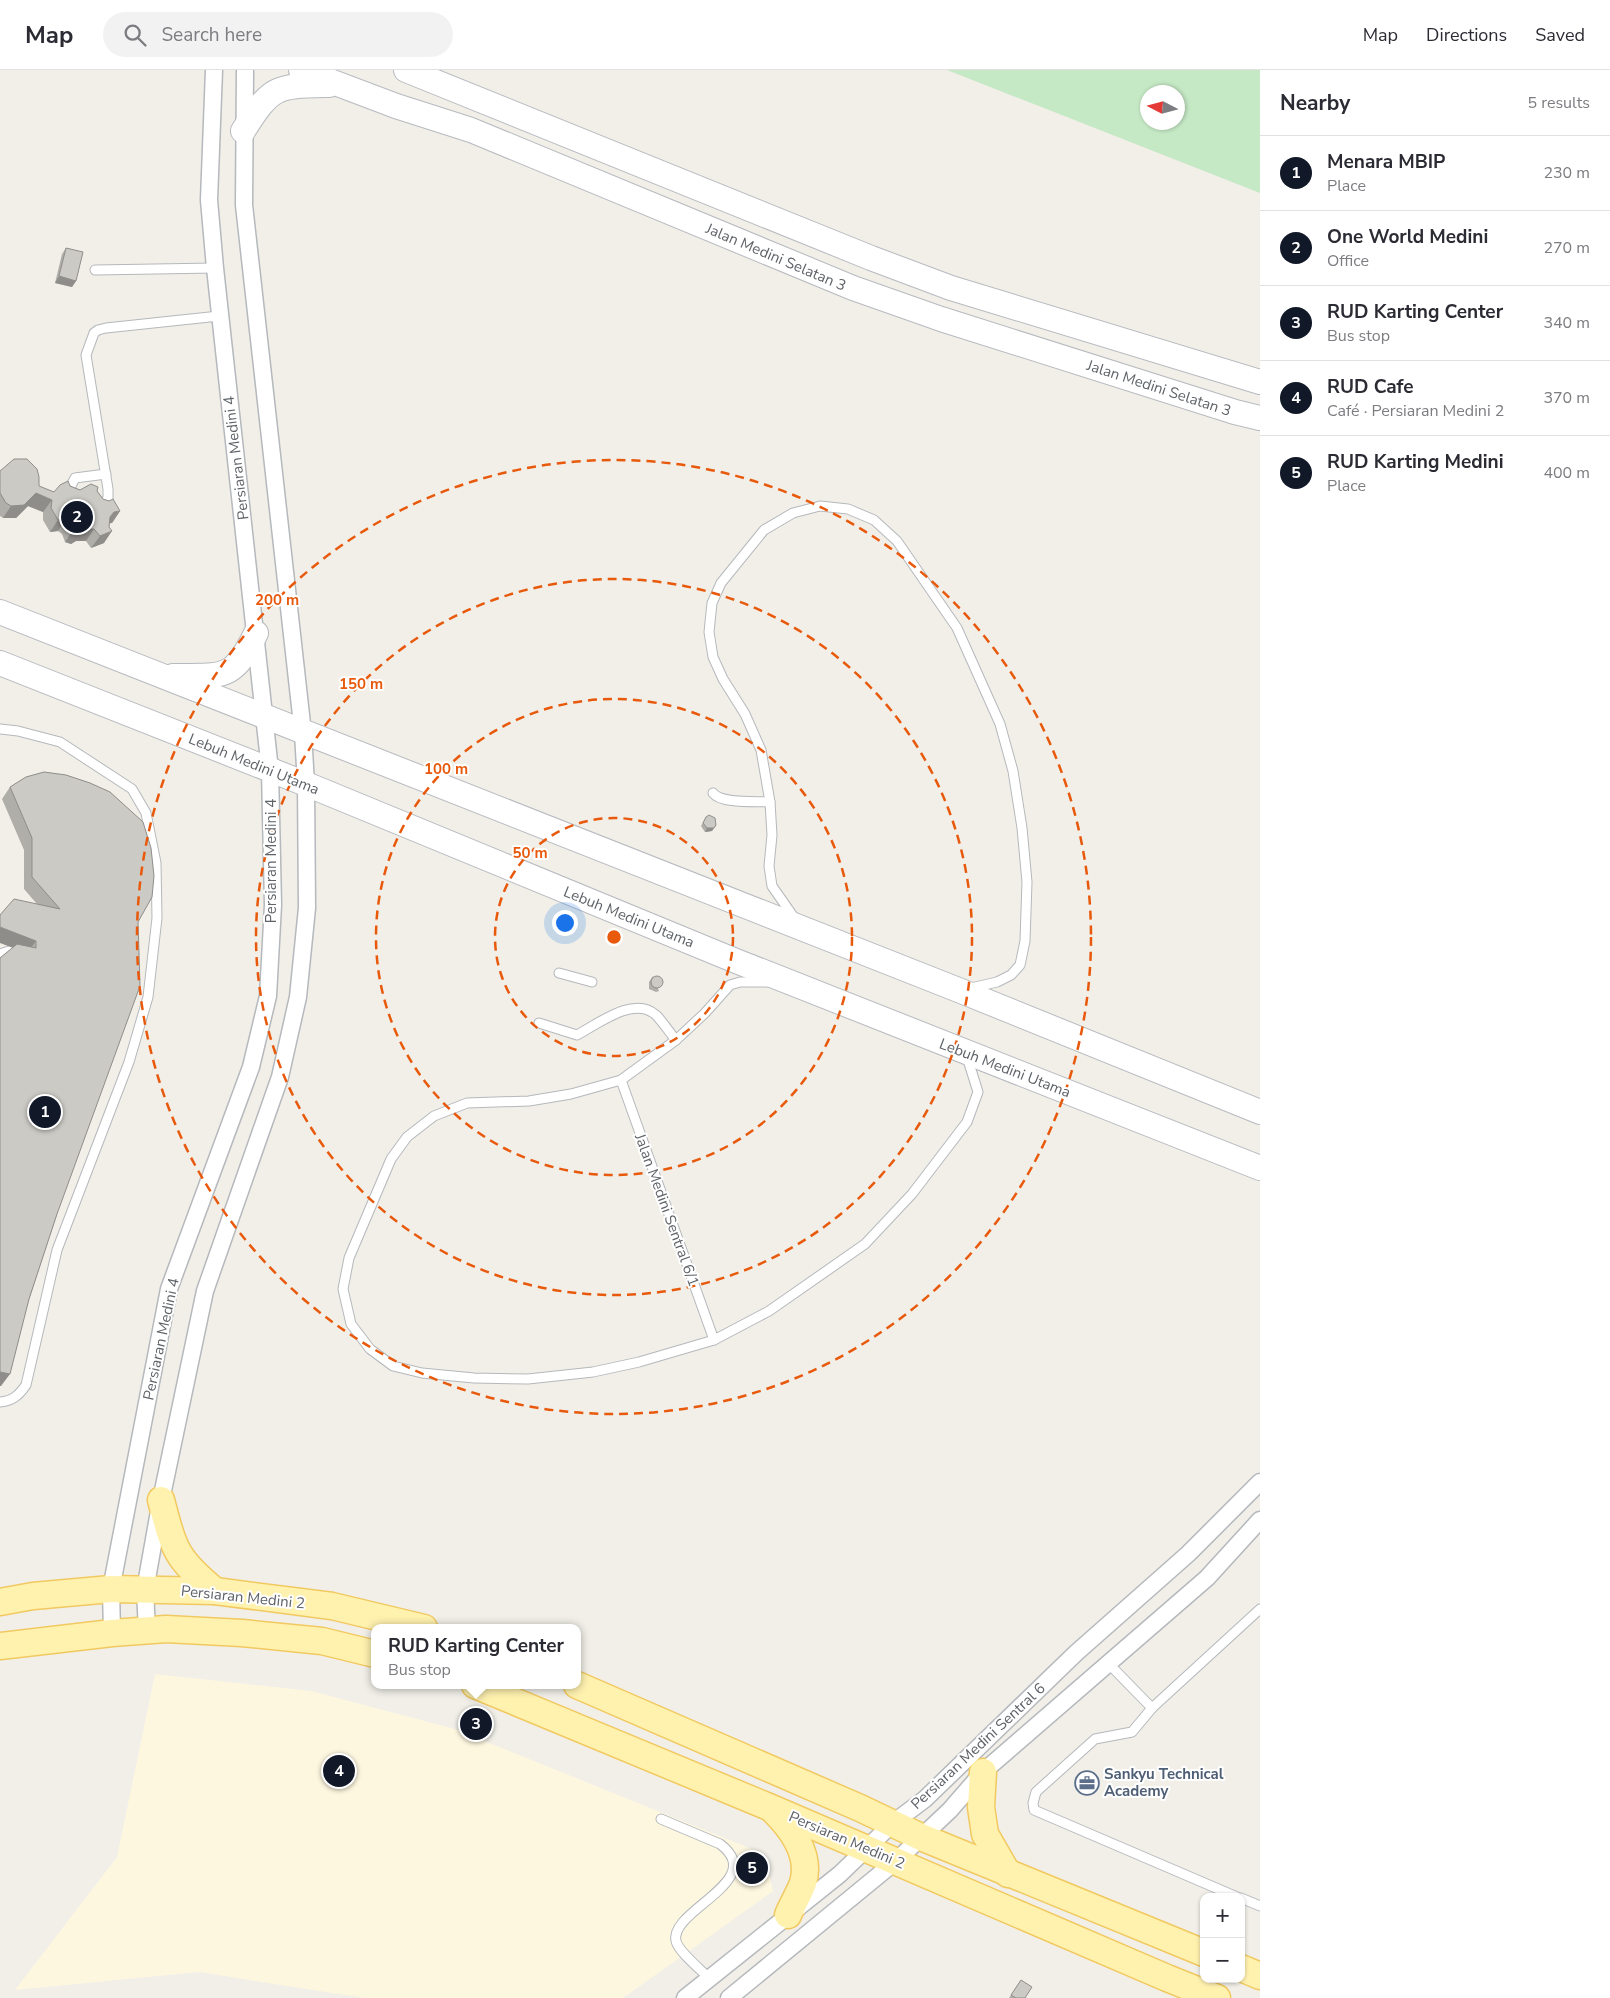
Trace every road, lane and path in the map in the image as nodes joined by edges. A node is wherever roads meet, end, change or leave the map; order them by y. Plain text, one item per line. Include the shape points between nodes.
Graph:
1 (214, 70) edge
2 (245, 70) edge
3 (301, 70) edge
4 (406, 70) edge
5 (338, 84) junction
6 (244, 131) junction
7 (214, 268) junction
8 (95, 270) dead end
9 (219, 316) junction
10 (1260, 382) edge
11 (1260, 418) edge
12 (106, 474) junction
13 (72, 502) edge
14 (93, 509) edge
15 (0, 612) edge
16 (256, 633) junction
17 (0, 663) edge
18 (161, 676) junction
19 (264, 717) junction
20 (0, 729) edge
21 (303, 732) junction
22 (270, 770) junction
23 (306, 784) junction
24 (713, 793) dead end
25 (770, 802) junction
26 (804, 930) junction
27 (560, 973) dead end
28 (787, 981) junction
29 (592, 982) dead end
30 (961, 991) junction
31 (539, 1023) dead end
32 (676, 1040) junction
33 (965, 1052) junction
34 (621, 1080) junction
35 (1260, 1112) edge
36 (1260, 1168) edge
37 (714, 1340) junction
38 (0, 1402) edge
39 (1260, 1482) edge
40 (161, 1500) junction
41 (1260, 1520) edge
42 (111, 1588) junction
43 (145, 1590) junction
44 (215, 1591) junction
45 (0, 1602) edge
46 (1260, 1609) edge
47 (407, 1624) edge
48 (146, 1631) junction
49 (112, 1633) junction
50 (0, 1646) edge
51 (371, 1653) edge
52 (1108, 1663) junction
53 (581, 1687) edge
54 (485, 1689) edge
55 (1152, 1708) junction
56 (984, 1772) junction
57 (769, 1806) junction
58 (661, 1819) dead end
59 (893, 1823) junction
60 (921, 1837) junction
61 (866, 1848) junction
62 (896, 1861) junction
63 (1008, 1874) junction
64 (1228, 1893) edge
65 (1245, 1900) edge
66 (1260, 1906) edge
67 (788, 1915) junction
68 (1200, 1951) edge
69 (1245, 1967) edge
70 (1260, 1967) edge
71 (1245, 1969) edge
72 (1260, 1976) edge
73 (709, 1978) junction
74 (1167, 1978) junction
75 (685, 1998) edge
76 (729, 1998) edge
77 (1191, 1998) edge
78 (1217, 1998) edge

1 - 7 street, Persiaran Medini 4 via 209,200
2 - 6 street
3 - 5 main road, Jalan Medini Selatan 3
4 - 10 main road via 951,288
5 - 6 main road via 282,87 271,94
5 - 11 main road, Jalan Medini Selatan 3 via 471,130 853,288 941,319
6 - 21 street via 244,206
7 - 8 lane
7 - 9 street, Persiaran Medini 4
9 - 12 lane via 106,328 94,333 86,355
9 - 16 street, Persiaran Medini 4
12 - 13 lane via 75,478 70,488
12 - 14 lane via 108,499
15 - 18 main road
16 - 18 main road via 246,655 228,672
16 - 19 street, Persiaran Medini 4
17 - 22 main road, Lebuh Medini Utama
18 - 19 main road
19 - 21 main road
19 - 22 street, Persiaran Medini 4
20 - 38 lane via 60,742 132,789 146,813 156,862 156,918 148,997 129,1062 57,1250 26,1385 19,1396
21 - 23 street
21 - 26 main road
22 - 23 main road, Lebuh Medini Utama
22 - 42 street, Persiaran Medini 4 via 273,905 268,996 251,1067 169,1289
23 - 28 main road, Lebuh Medini Utama
23 - 40 street via 307,908 298,997 280,1077 205,1291
24 - 25 lane via 723,799
25 - 26 lane via 772,835 769,866 772,886
25 - 30 lane via 761,750 714,657 709,632 712,604 721,583 764,530 793,513 820,506 848,509 874,520 897,540 957,628 1000,724 1013,771 1027,882 1025,941 1020,965 1011,975 996,982
26 - 30 main road
27 - 29 lane
28 - 32 lane via 730,985
28 - 33 main road, Lebuh Medini Utama
30 - 35 main road
31 - 32 lane via 577,1034 627,1008 638,1007 655,1014
32 - 34 lane
33 - 36 main road, Lebuh Medini Utama
33 - 37 lane via 978,1092 968,1122 912,1194 865,1244 769,1311
34 - 37 lane, Jalan Medini Sentral 6/1
34 - 37 lane via 571,1094 529,1101 467,1104 434,1116 407,1137 391,1159 349,1258 343,1289 351,1324 370,1349 393,1366 422,1374 474,1378 528,1379 593,1372
39 - 59 street, Persiaran Medini Sentral 6 via 1188,1554 1069,1660 925,1799
40 - 43 street
40 - 44 main road via 178,1554 192,1572
41 - 52 street, Persiaran Medini Sentral 6 via 1206,1578
42 - 43 main road, Persiaran Medini 2
42 - 45 main road, Persiaran Medini 2
42 - 49 street, Persiaran Medini 4
43 - 44 main road, Persiaran Medini 2
43 - 48 street
44 - 47 main road, Persiaran Medini 2 via 332,1606
46 - 55 lane
48 - 49 main road
48 - 51 main road via 166,1629 322,1641
49 - 50 main road
52 - 55 lane
52 - 56 street, Persiaran Medini Sentral 6
53 - 59 main road, Persiaran Medini 2
54 - 57 main road, Persiaran Medini 2
55 - 64 lane via 1132,1732 1095,1739 1036,1792 1034,1810
56 - 60 street, Persiaran Medini Sentral 6
56 - 63 main road via 981,1807 985,1834
57 - 61 main road, Persiaran Medini 2
57 - 67 main road via 792,1834 805,1862 803,1883
58 - 73 lane via 720,1844 728,1850 732,1861 733,1869 728,1880 681,1924 676,1936 678,1946
59 - 60 main road, Persiaran Medini 2
59 - 61 street, Persiaran Medini Sentral 6
60 - 62 street, Persiaran Medini Sentral 6
60 - 63 main road, Persiaran Medini 2
61 - 62 main road, Persiaran Medini 2
61 - 67 street, Persiaran Medini Sentral 6 via 840,1874
62 - 74 main road, Persiaran Medini 2
62 - 76 street, Persiaran Medini Sentral 6
63 - 68 main road, Persiaran Medini 2
65 - 66 lane
67 - 73 street, Persiaran Medini Sentral 6
69 - 70 street
71 - 72 main road
73 - 75 street, Persiaran Medini Sentral 6
74 - 77 main road
74 - 78 main road, Persiaran Medini 2

